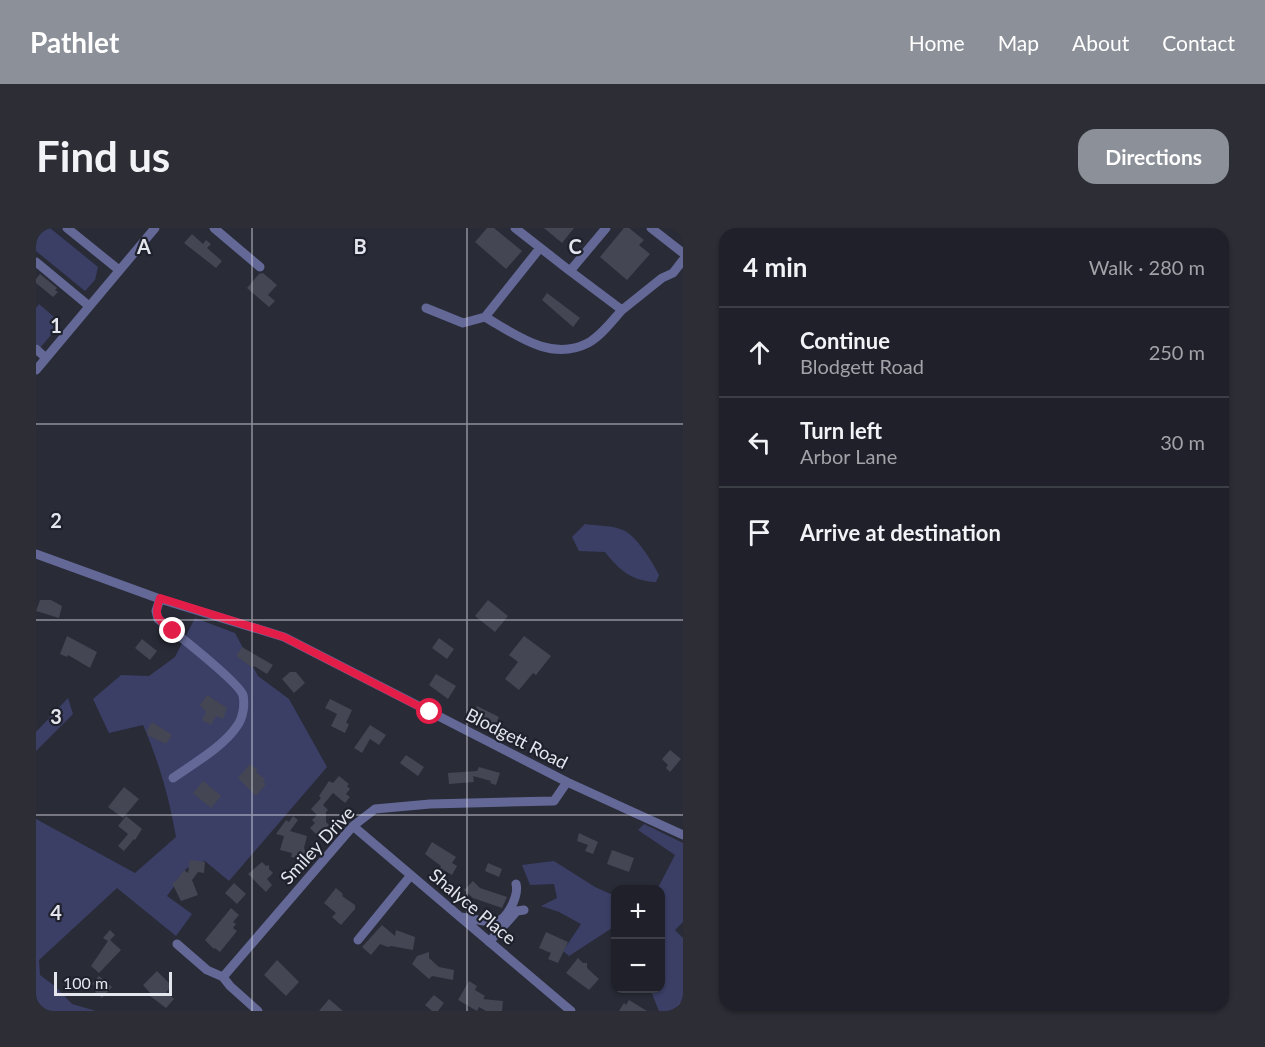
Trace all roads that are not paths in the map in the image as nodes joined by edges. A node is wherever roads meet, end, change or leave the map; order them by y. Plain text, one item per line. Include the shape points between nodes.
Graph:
1 (67, 228) edge
2 (214, 228) edge
3 (515, 228) edge
4 (606, 228) edge
5 (651, 228) edge
6 (149, 230) edge
7 (540, 248) junction
8 (683, 253) edge
9 (683, 260) edge
10 (36, 262) edge
11 (260, 267) dead end
12 (119, 270) junction
13 (570, 271) junction
14 (88, 306) junction
15 (426, 308) dead end
16 (622, 310) junction
17 (485, 317) junction
18 (36, 350) edge
19 (46, 358) junction
20 (36, 370) edge
21 (36, 554) edge
22 (160, 598) junction
23 (173, 778) dead end
24 (567, 782) junction
25 (353, 826) junction
26 (683, 835) edge
27 (411, 876) junction
28 (516, 884) dead end
29 (524, 910) dead end
30 (460, 917) junction
31 (358, 940) dead end
32 (489, 942) junction
33 (177, 944) dead end
34 (223, 977) junction
35 (683, 1006) edge
36 (258, 1011) edge
37 (571, 1011) edge
38 (679, 1011) edge

1 - 12 street
2 - 11 street
3 - 7 street
4 - 13 street
5 - 8 street
6 - 12 street
7 - 13 street
7 - 17 street
9 - 16 street via 673,273
10 - 14 street
12 - 14 street
13 - 16 street
14 - 19 street
15 - 17 street via 463,323
16 - 17 street via 590,342 554,351
18 - 19 street
19 - 20 street
21 - 22 street, Blodgett Road
22 - 23 street via 158,619 243,694 243,712 237,726 221,743
22 - 24 street, Blodgett Road via 284,637
24 - 25 street, Smiley Drive via 554,801 375,809
24 - 26 street, Blodgett Road
25 - 27 street, Shalyce Place
25 - 34 street, Smiley Drive
27 - 30 street, Shalyce Place
27 - 31 street
28 - 30 street via 515,902 502,919 496,922
29 - 32 street via 516,911
30 - 32 street, Shalyce Place
32 - 37 street, Shalyce Place
33 - 34 street via 207,970
34 - 36 street
35 - 38 street

